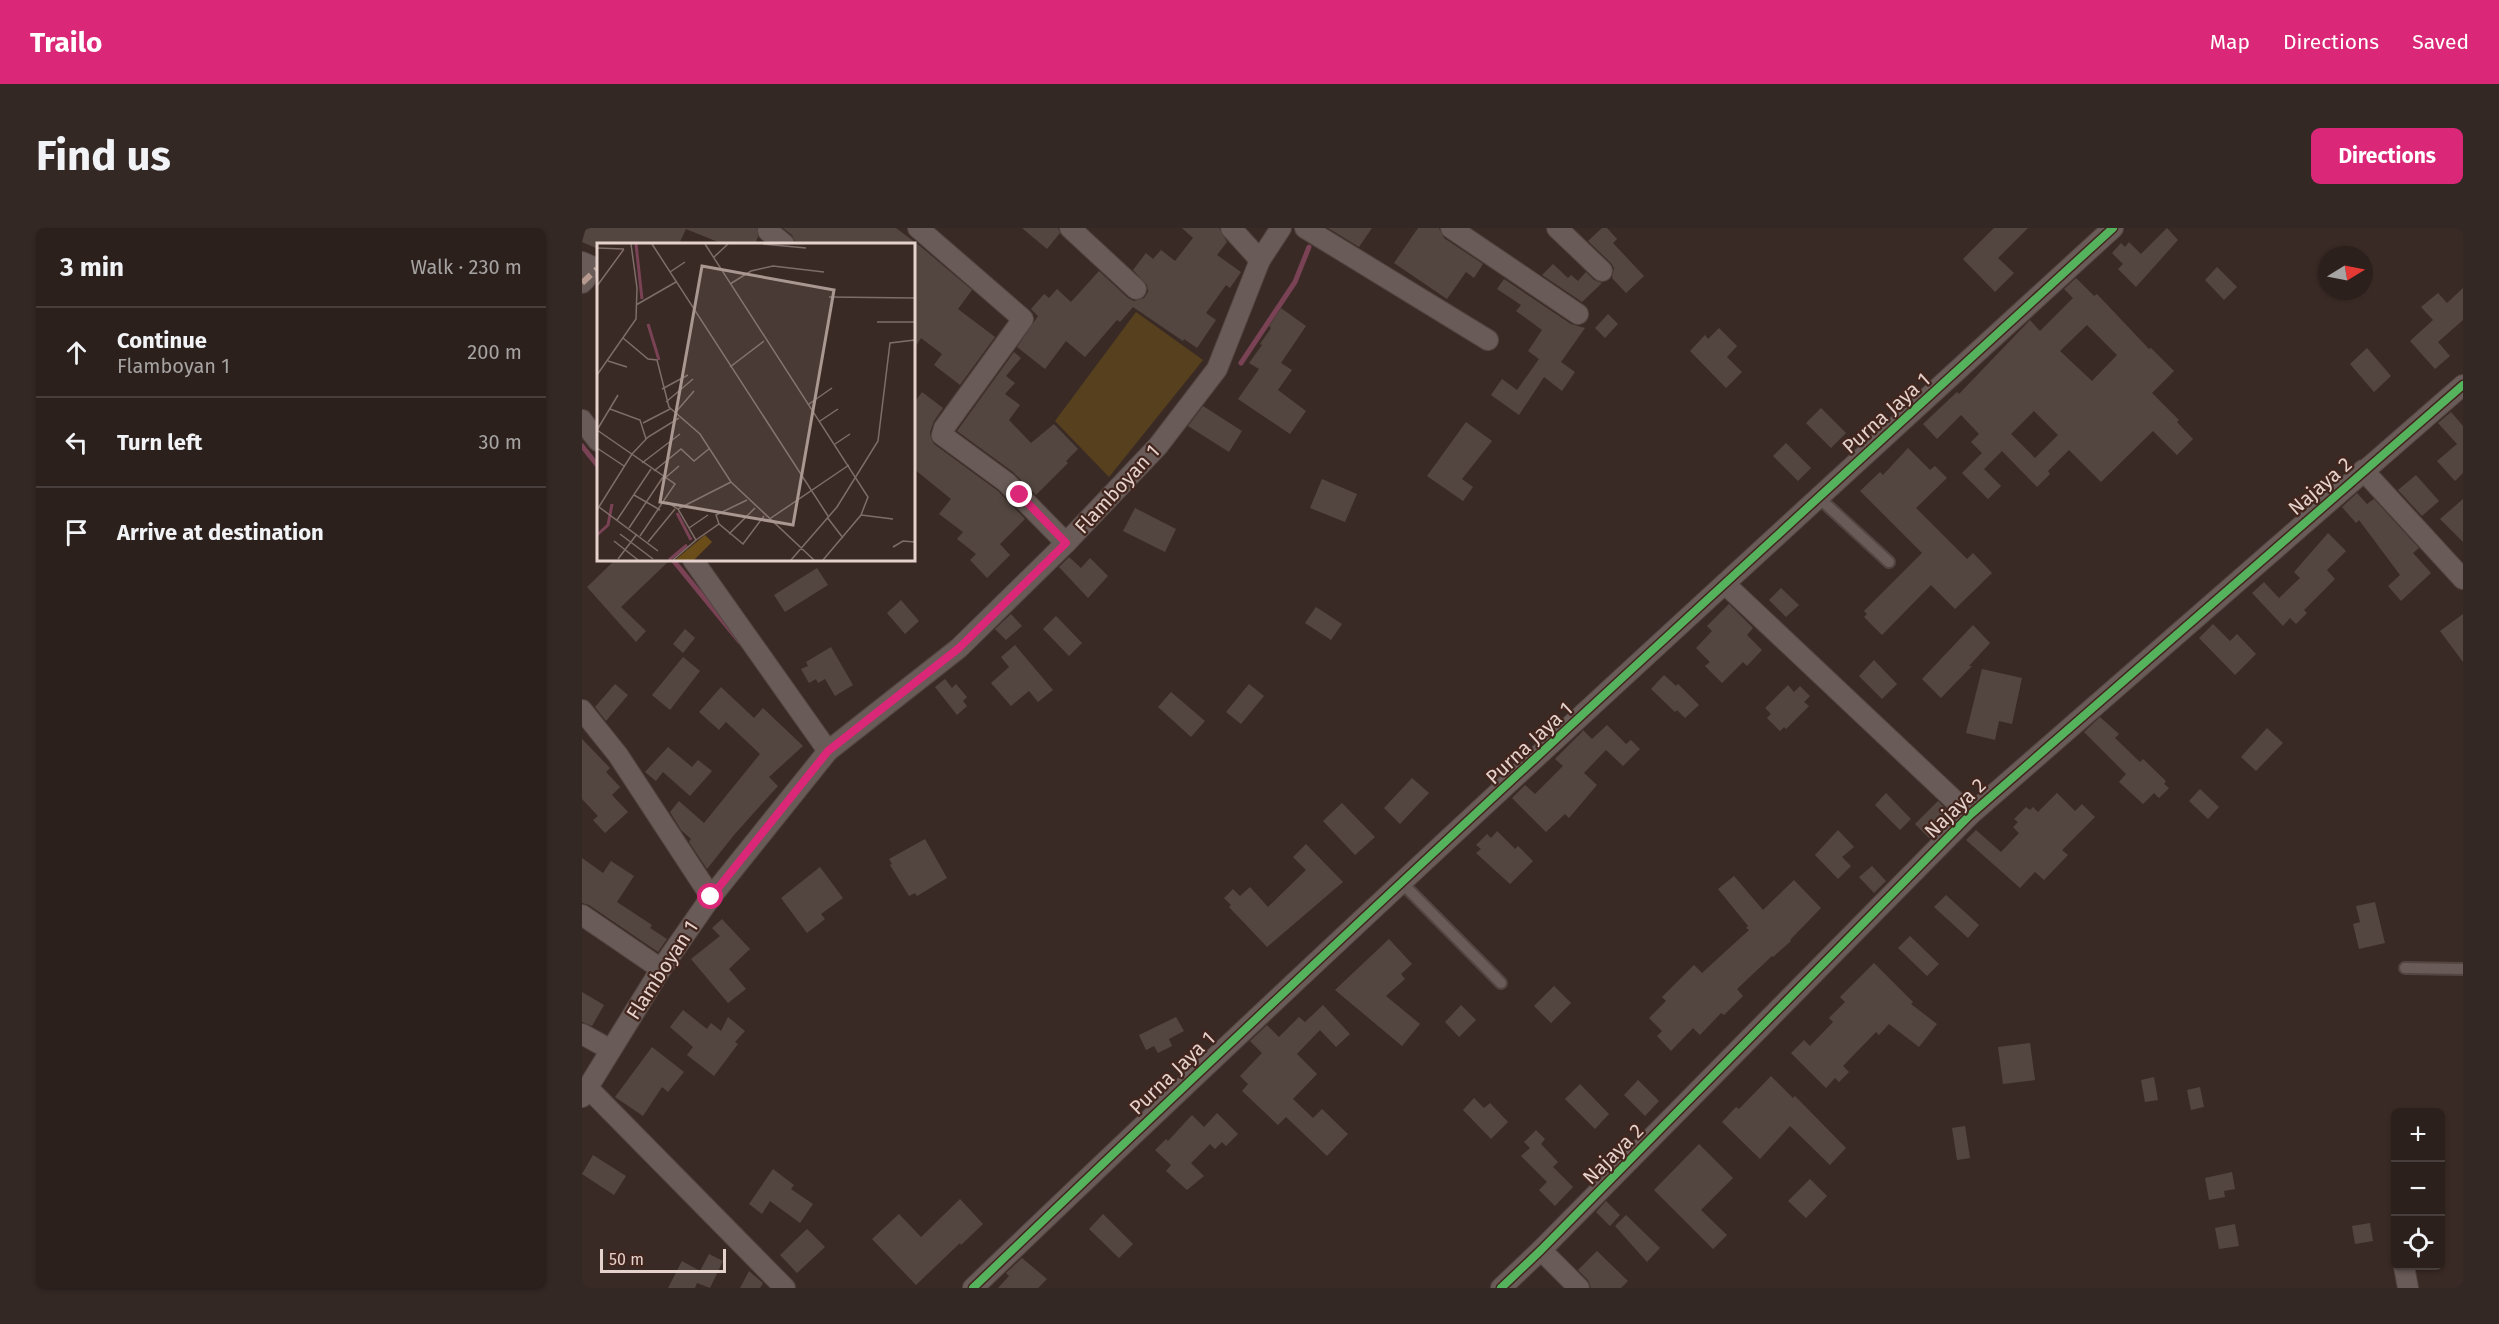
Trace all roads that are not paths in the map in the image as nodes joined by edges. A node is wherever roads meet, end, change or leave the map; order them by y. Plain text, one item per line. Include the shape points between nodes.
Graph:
1 (918, 228) edge
2 (1070, 228) edge
3 (1231, 228) edge
4 (1281, 228) edge
5 (1305, 228) edge
6 (1451, 228) edge
7 (1557, 228) edge
8 (2113, 228) edge
9 (767, 235) edge
10 (782, 243) edge
11 (1260, 260) junction
12 (1602, 271) dead end
13 (1136, 290) dead end
14 (1578, 314) dead end
15 (1488, 340) dead end
16 (2463, 385) edge
17 (582, 420) edge
18 (597, 440) edge
19 (2363, 470) junction
20 (1818, 497) junction
21 (1066, 543) junction
22 (694, 561) edge
23 (1889, 562) dead end
24 (2463, 579) edge
25 (1725, 584) junction
26 (582, 710) edge
27 (828, 751) junction
28 (1970, 815) junction
29 (1402, 883) junction
30 (711, 897) junction
31 (582, 915) edge
32 (2404, 968) dead end
33 (661, 969) junction
34 (2463, 969) edge
35 (1501, 983) dead end
36 (582, 1034) edge
37 (611, 1050) junction
38 (585, 1093) edge
39 (1541, 1251) junction
40 (2405, 1270) edge
41 (785, 1288) edge
42 (973, 1288) edge
43 (1501, 1288) edge
44 (1578, 1288) edge
45 (2408, 1288) edge

1 - 21 street via 1023,319 942,435 1006,482
2 - 13 street
3 - 11 street
4 - 11 street, Flamboyan 1
5 - 15 street
6 - 14 street
7 - 12 street
8 - 20 street, Purna Jaya 1
9 - 10 street
11 - 21 street, Flamboyan 1 via 1217,369 1158,446
16 - 19 street, Najaya 2
17 - 18 street
19 - 24 street
19 - 28 street, Najaya 2
20 - 23 lane
20 - 25 street, Purna Jaya 1
21 - 27 street, Flamboyan 1 via 959,648
22 - 27 street
25 - 28 street
25 - 29 street, Purna Jaya 1
26 - 30 street via 618,755
27 - 30 street, Flamboyan 1
28 - 39 street, Najaya 2
29 - 35 lane
29 - 42 street, Purna Jaya 1 via 1208,1062
30 - 33 street, Flamboyan 1
31 - 33 street
32 - 34 lane
33 - 37 street, Flamboyan 1
36 - 37 street
37 - 38 street, Flamboyan 1
38 - 41 street
39 - 43 street, Najaya 2
39 - 44 street
40 - 45 street

